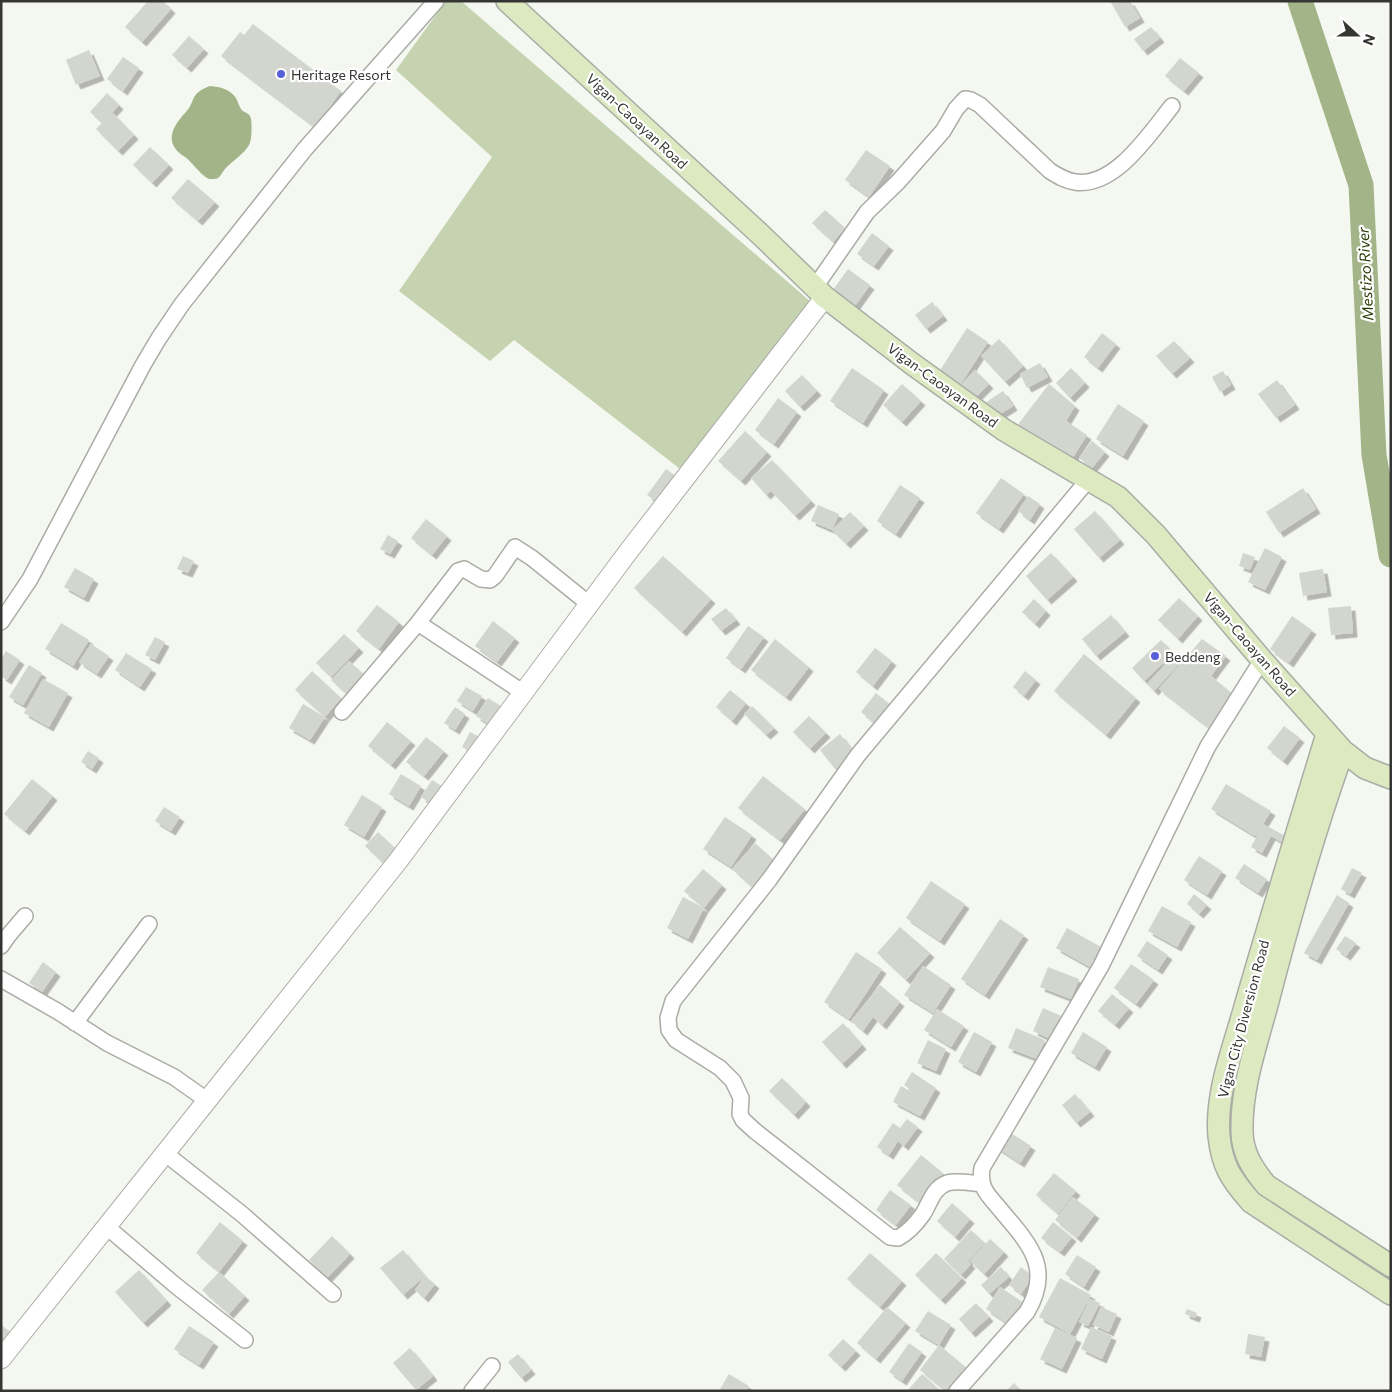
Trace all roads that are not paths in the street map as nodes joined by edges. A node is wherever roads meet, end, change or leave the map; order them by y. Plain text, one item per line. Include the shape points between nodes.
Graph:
1 (436, 1) edge
2 (507, 1) edge
3 (1172, 106) dead end
4 (820, 292) junction
5 (1088, 480) junction
6 (589, 604) junction
7 (1, 622) edge
8 (418, 623) junction
9 (1262, 660) junction
10 (524, 693) junction
11 (342, 712) dead end
12 (1320, 726) junction
13 (1343, 751) junction
14 (1376, 772) edge
15 (1319, 792) junction
16 (25, 916) dead end
17 (149, 924) dead end
18 (1, 946) edge
19 (1, 979) edge
20 (75, 1023) junction
21 (208, 1100) junction
22 (166, 1154) junction
23 (982, 1184) junction
24 (107, 1227) junction
25 (1391, 1266) edge
26 (333, 1294) dead end
27 (1391, 1294) edge
28 (245, 1340) dead end
29 (1, 1359) edge
30 (492, 1366) dead end
31 (472, 1391) edge
32 (957, 1391) edge

1 - 7 street via 305,149 182,304 143,365 30,579
2 - 4 main road, Vigan-Caoayan Road
3 - 4 street via 1136,151 1117,168 1088,182 1074,182 1050,171 980,105 965,99 943,131 868,212
4 - 5 main road, Vigan-Caoayan Road via 1004,430
4 - 6 street
5 - 9 main road, Vigan-Caoayan Road via 1118,497 1140,517
5 - 23 street via 858,755 768,880 673,1001 668,1018 668,1030 676,1040 733,1080 741,1098 743,1120 890,1237 898,1238 910,1231 940,1187 948,1183
6 - 8 street via 515,547 492,579 481,579 464,569 458,571
6 - 10 street
8 - 10 street
8 - 11 street
9 - 12 main road, Vigan-Caoayan Road
9 - 23 street via 1208,746 1101,966 986,1159 980,1178
10 - 21 street via 398,861
12 - 13 main road, Vigan-Caoayan Road
12 - 15 main road, Vigan City Diversion Road
13 - 14 main road, Vigan-Caoayan Road
13 - 15 main road, Vigan City Diversion Road
14 - 15 main road
15 - 25 main road, Vigan City Diversion Road via 1244,1095 1245,1153 1266,1185
15 - 27 main road, Vigan City Diversion Road via 1263,944 1221,1091 1219,1134 1222,1161 1251,1202
16 - 18 street
17 - 20 street
19 - 20 street
20 - 21 street via 174,1077
21 - 22 street
22 - 24 street
22 - 26 street via 244,1215
23 - 32 street via 1029,1244 1035,1256 1038,1282 1027,1312
24 - 28 street
24 - 29 street
30 - 31 street

